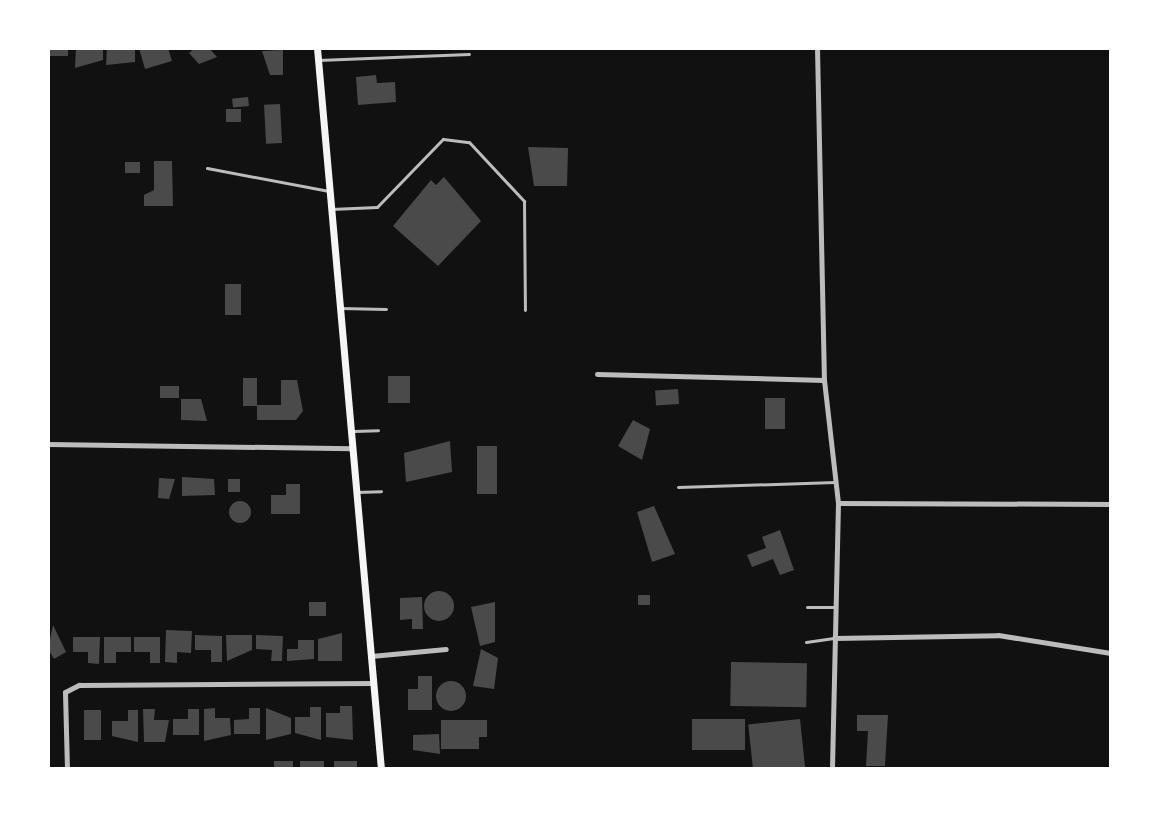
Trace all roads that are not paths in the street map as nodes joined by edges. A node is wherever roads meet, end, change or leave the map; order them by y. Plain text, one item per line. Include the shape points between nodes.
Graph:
1 (317, 48) edge
2 (817, 48) edge
3 (469, 54) dead end
4 (318, 60) junction
5 (207, 168) dead end
6 (329, 191) junction
7 (331, 209) junction
8 (340, 308) junction
9 (386, 309) dead end
10 (525, 310) dead end
11 (597, 374) dead end
12 (824, 380) junction
13 (378, 430) dead end
14 (351, 431) junction
15 (48, 444) edge
16 (352, 448) junction
17 (835, 482) junction
18 (678, 487) dead end
19 (381, 491) dead end
20 (356, 492) junction
21 (838, 503) junction
22 (1111, 504) edge
23 (807, 607) dead end
24 (834, 607) junction
25 (834, 638) junction
26 (806, 642) dead end
27 (446, 649) dead end
28 (1111, 653) edge
29 (371, 656) junction
30 (373, 683) junction
31 (67, 769) edge
32 (381, 769) edge
33 (678, 769) edge
34 (733, 769) edge
35 (832, 769) edge

1 - 4 main road
2 - 12 street
3 - 4 lane
4 - 6 main road
5 - 6 lane
6 - 7 main road
7 - 8 main road
7 - 10 lane via 377,207 443,139 469,142 524,201
8 - 9 lane
8 - 14 main road
11 - 12 street
12 - 17 street
13 - 14 lane
14 - 16 main road
15 - 16 street
16 - 20 main road
17 - 18 lane
17 - 21 street
19 - 20 lane
20 - 29 main road
21 - 22 street
21 - 24 street
23 - 24 lane
24 - 25 street
25 - 26 lane
25 - 28 street via 998,635
25 - 35 street
27 - 29 street
29 - 30 main road
30 - 31 street via 79,685 65,692
30 - 32 main road
33 - 34 lane

